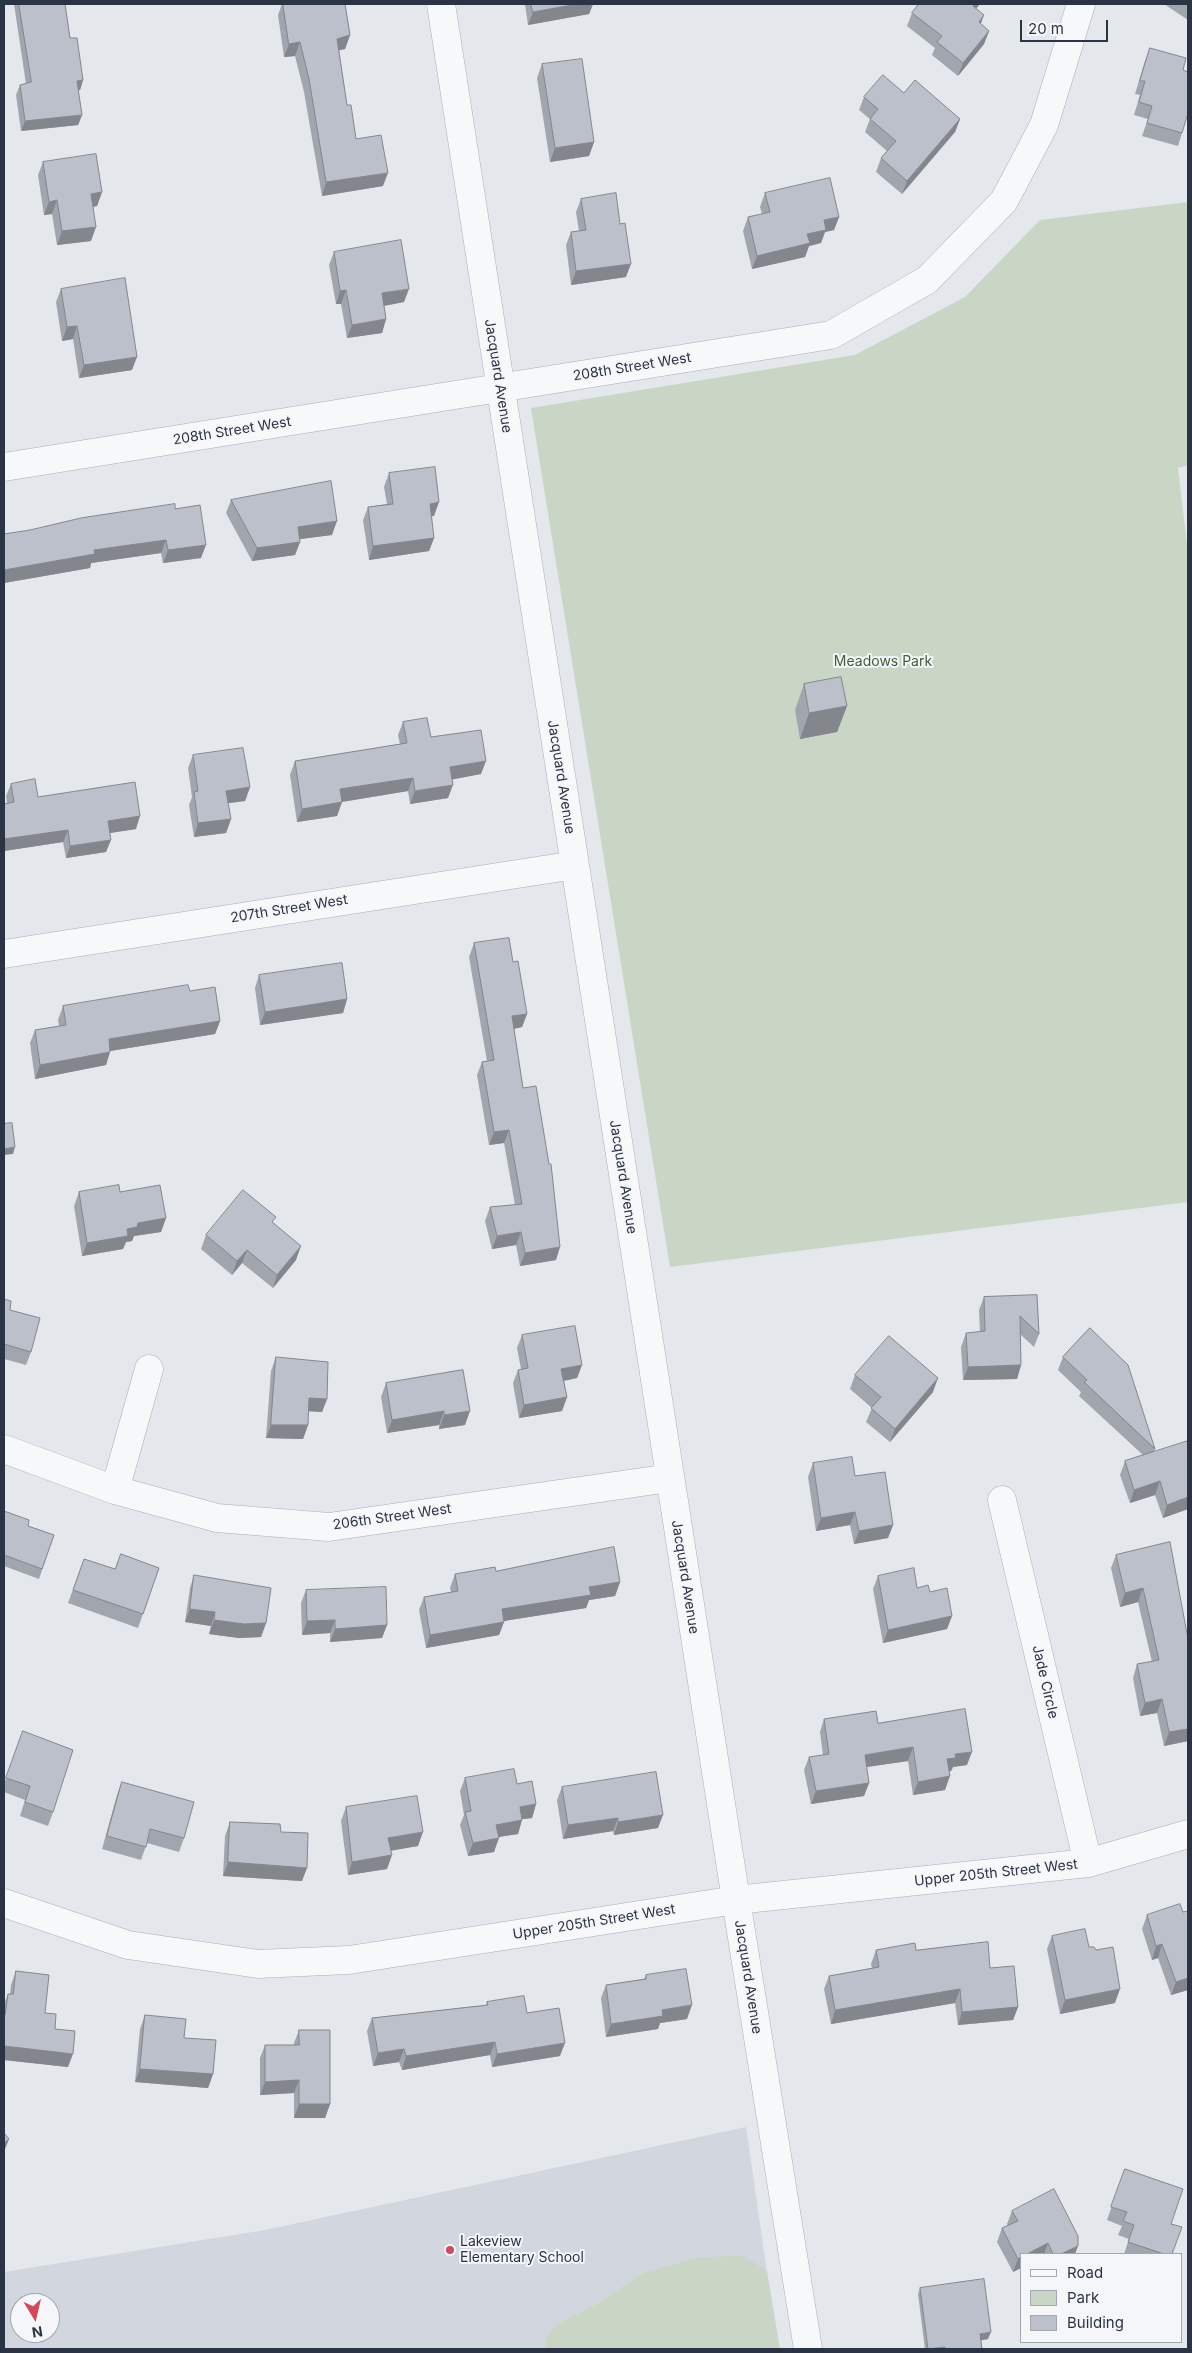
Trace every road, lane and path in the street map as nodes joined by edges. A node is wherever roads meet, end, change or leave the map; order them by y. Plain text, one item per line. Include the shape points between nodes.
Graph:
1 (441, 4) edge
2 (1081, 4) edge
3 (500, 389) junction
4 (4, 467) edge
5 (575, 865) junction
6 (4, 954) edge
7 (149, 1369) dead end
8 (4, 1448) edge
9 (670, 1478) junction
10 (116, 1490) junction
11 (1002, 1500) dead end
12 (1188, 1834) edge
13 (1088, 1863) junction
14 (736, 1900) junction
15 (4, 1904) edge
16 (808, 2349) edge

1 - 3 street, Jacquard Avenue
2 - 3 street, 208th Street West via 1044,125 1004,201 927,280 831,335
3 - 4 street, 208th Street West
3 - 5 street, Jacquard Avenue
5 - 6 street, 207th Street West
5 - 9 street, Jacquard Avenue
7 - 10 street
8 - 10 street, 206th Street West
9 - 10 street, 206th Street West via 328,1526 217,1518
9 - 14 street, Jacquard Avenue
11 - 13 street, Jade Circle
12 - 13 street, Upper 205th Street West
13 - 14 street, Upper 205th Street West
14 - 15 street, Upper 205th Street West via 349,1960 258,1964 128,1945
14 - 16 street, Jacquard Avenue

